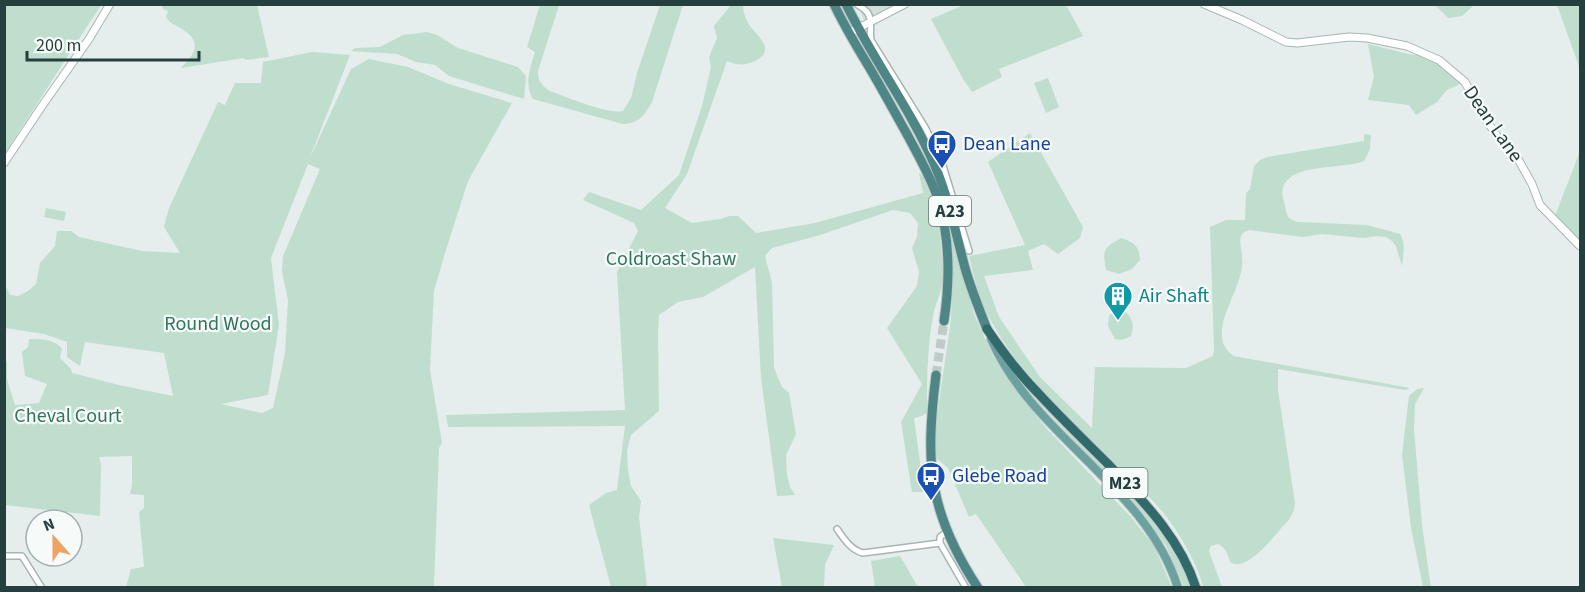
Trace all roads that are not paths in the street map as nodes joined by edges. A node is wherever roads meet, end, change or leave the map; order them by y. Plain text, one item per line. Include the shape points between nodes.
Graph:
1 (111, 4) edge
2 (834, 4) edge
3 (846, 4) edge
4 (856, 4) edge
5 (905, 4) edge
6 (1204, 4) edge
7 (871, 22) junction
8 (859, 29) junction
9 (849, 33) junction
10 (871, 45) junction
11 (4, 163) edge
12 (1581, 246) edge
13 (969, 250) dead end
14 (944, 321) tunnel mouth
15 (987, 329) junction
16 (936, 375) tunnel mouth
17 (837, 530) dead end
18 (947, 532) junction
19 (940, 543) junction
20 (4, 556) edge
21 (42, 588) edge
22 (966, 588) edge
23 (978, 588) edge
24 (1178, 588) edge
25 (1196, 588) edge

1 - 11 street
2 - 9 highway, A23
3 - 8 highway, A23
4 - 7 street via 867,10
5 - 7 street
6 - 12 street, Dean Lane via 1286,42 1367,38 1407,46 1438,60 1465,82 1493,130 1518,159 1540,205
7 - 8 street
7 - 10 street
8 - 9 street
8 - 10 highway, A23
9 - 14 highway, A23 via 896,111 938,198 948,254
10 - 13 street via 925,127 940,159
10 - 15 highway, A23 via 936,168
15 - 24 main road, A23 via 1024,393 1146,524 1168,560
15 - 25 highway, M23 via 1036,392 1156,516 1181,553
16 - 18 highway via 930,458 937,505
17 - 19 street via 863,553
18 - 19 street via 940,537
18 - 23 highway
19 - 22 street
20 - 21 street via 22,556

